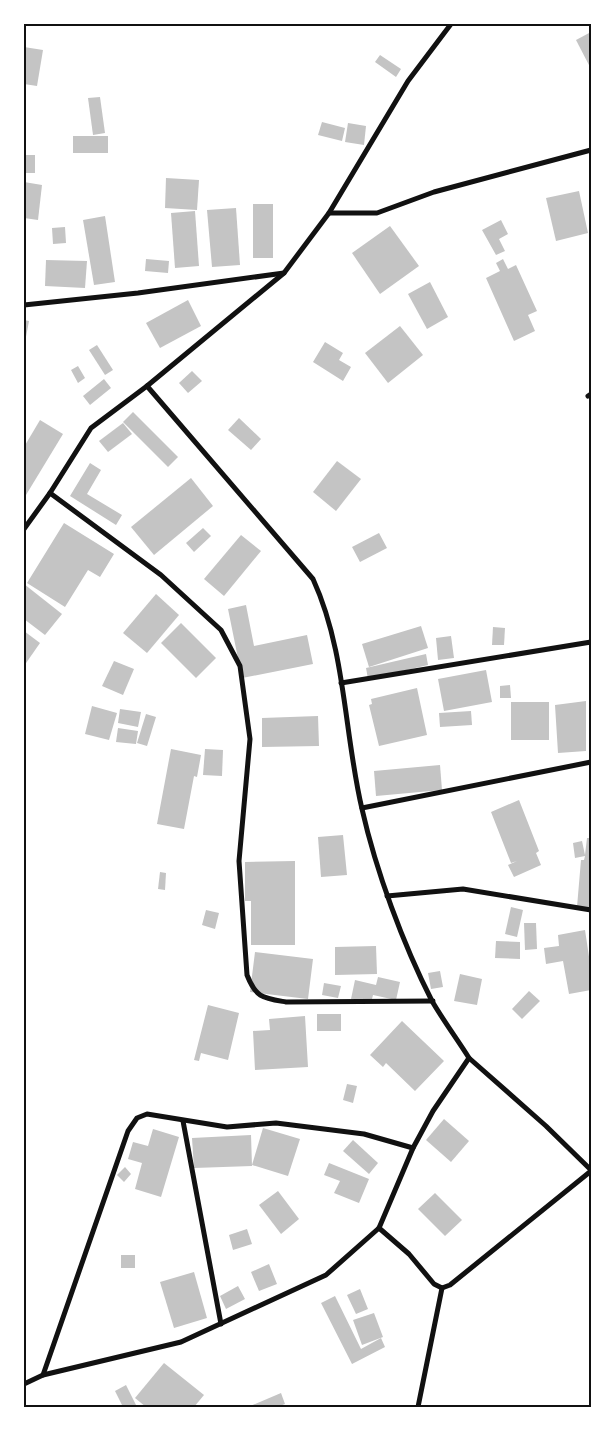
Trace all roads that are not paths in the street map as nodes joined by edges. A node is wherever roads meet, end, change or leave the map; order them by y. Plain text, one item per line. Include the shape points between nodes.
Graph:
1 (452, 24) edge
2 (591, 150) edge
3 (329, 213) junction
4 (284, 273) junction
5 (24, 305) edge
6 (147, 386) junction
7 (50, 493) junction
8 (24, 526) edge
9 (591, 642) edge
10 (341, 683) junction
11 (591, 762) edge
12 (362, 808) junction
13 (387, 896) junction
14 (591, 910) edge
15 (432, 1001) junction
16 (469, 1058) junction
17 (182, 1121) junction
18 (413, 1148) junction
19 (591, 1171) edge
20 (379, 1228) junction
21 (442, 1288) junction
22 (221, 1324) junction
23 (43, 1375) junction
24 (24, 1384) edge
25 (418, 1407) edge

1 - 3 street via 408,81
2 - 3 street via 434,192 377,213
3 - 4 street
4 - 5 street
4 - 6 street
6 - 7 street via 91,428
6 - 10 street via 313,580 322,600
7 - 8 street
7 - 15 street via 161,575 221,630 240,666 250,739 239,861 247,975 254,992 266,999 286,1002
9 - 10 street
10 - 12 street
11 - 12 street
12 - 13 street
13 - 14 street via 463,889
13 - 15 street
15 - 16 street
16 - 18 street
16 - 19 street
17 - 18 street via 227,1127 276,1123 364,1134
17 - 22 street
17 - 23 street via 147,1114 137,1118 128,1131
18 - 20 street
19 - 21 street via 450,1285
20 - 21 street via 409,1254 434,1284
20 - 22 street via 326,1275
21 - 25 street
22 - 23 street via 182,1342
23 - 24 street

